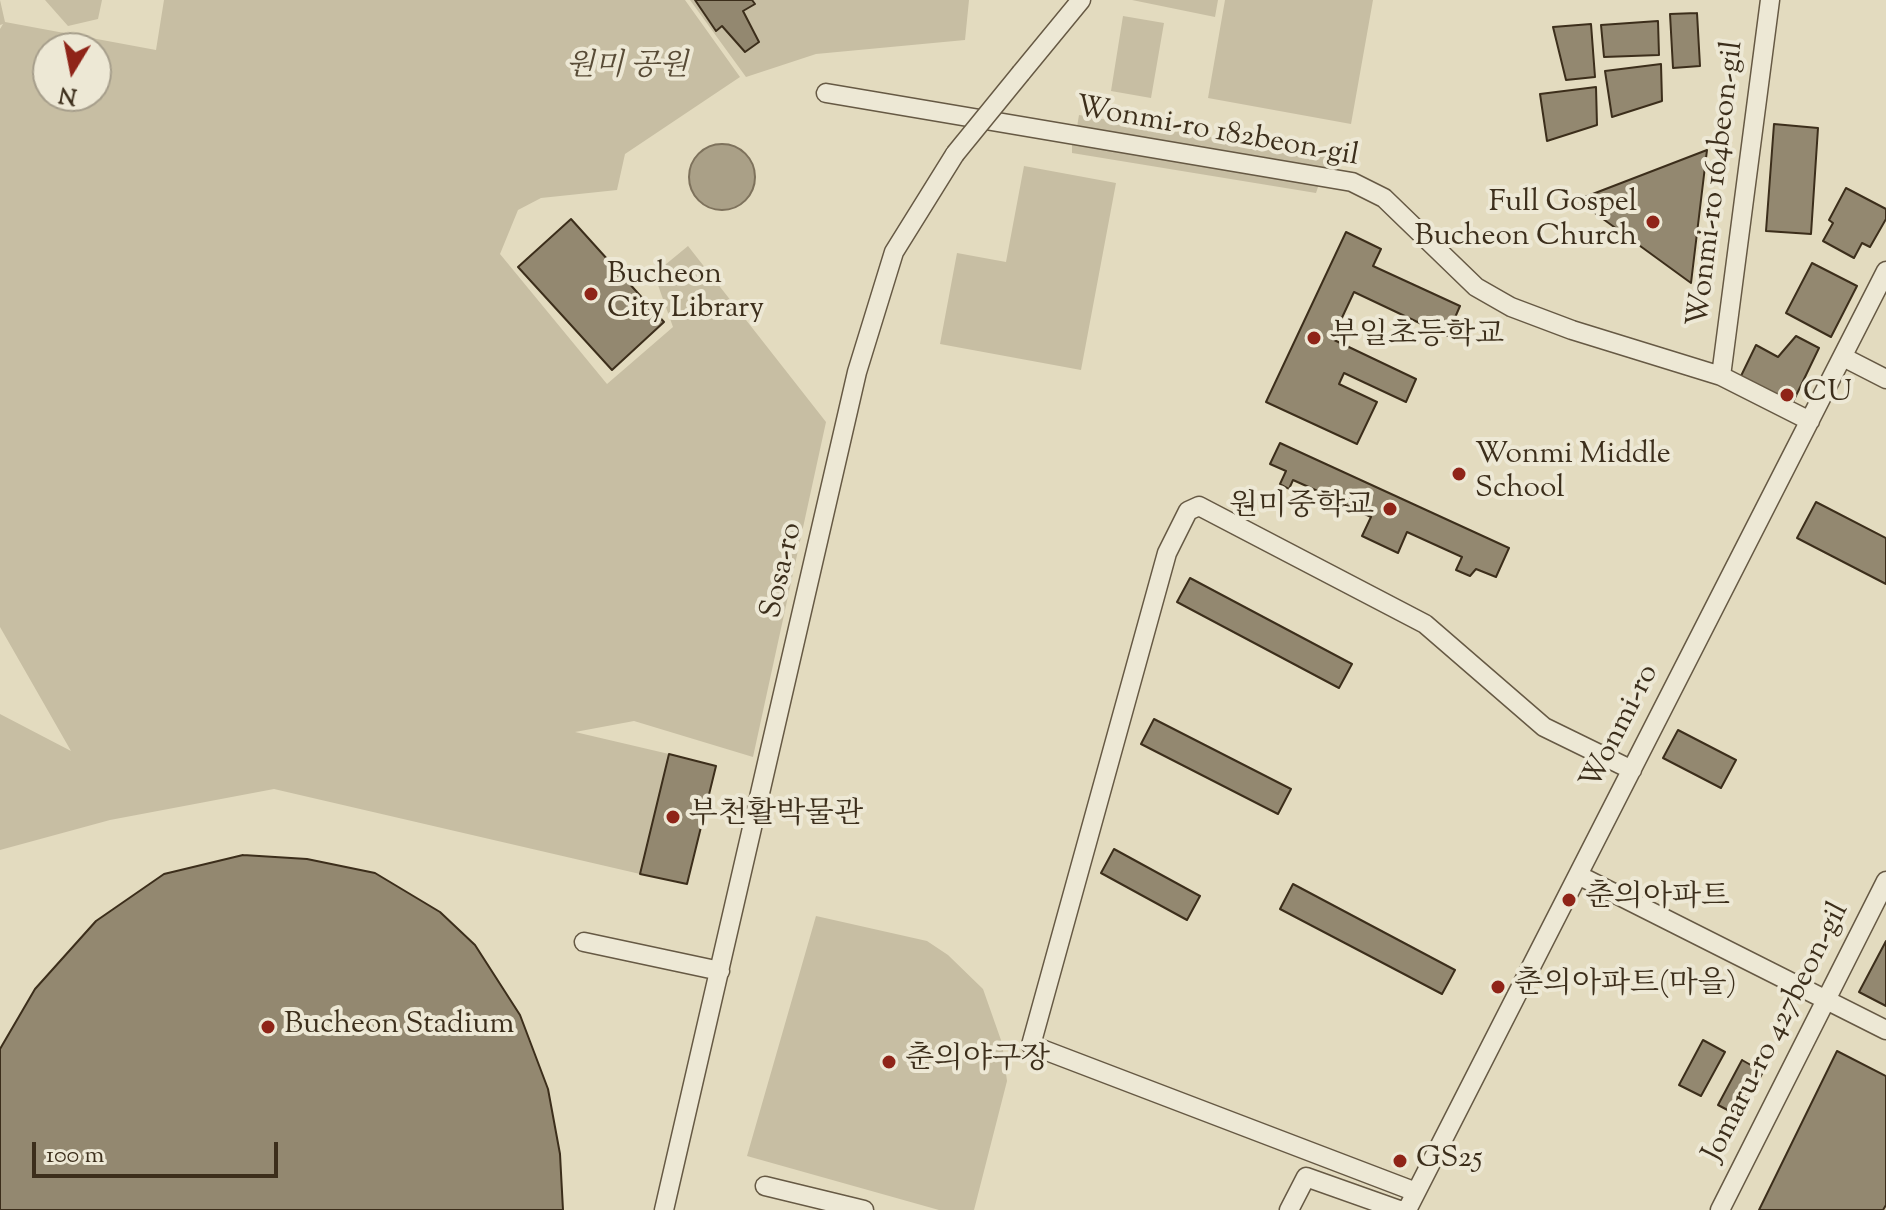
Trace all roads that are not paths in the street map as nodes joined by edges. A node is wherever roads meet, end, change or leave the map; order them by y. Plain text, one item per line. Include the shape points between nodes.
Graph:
1 (1081, 0) edge
2 (1770, 0) edge
3 (826, 93) dead end
4 (1886, 271) edge
5 (1843, 357) junction
6 (1721, 376) junction
7 (1886, 379) edge
8 (1810, 421) junction
9 (1632, 770) junction
10 (1578, 875) junction
11 (1886, 881) edge
12 (584, 942) dead end
13 (720, 971) junction
14 (1827, 998) junction
15 (1886, 1030) edge
16 (765, 1186) dead end
17 (1416, 1192) junction
18 (664, 1210) edge
19 (864, 1210) edge
20 (1289, 1210) edge
21 (1399, 1210) edge
22 (1407, 1210) edge
23 (1720, 1210) edge

1 - 13 street, Sosa-ro, bridge via 955,154 894,252 857,372
2 - 6 street, Wonmi-ro 164beon-gil
3 - 6 street, Wonmi-ro 182beon-gil via 1352,182 1384,198 1476,287 1511,307
4 - 5 street, Wonmi-ro
5 - 7 street
5 - 8 street, Wonmi-ro
6 - 8 street, Wonmi-ro 182beon-gil
8 - 9 street, Wonmi-ro
9 - 10 street, Wonmi-ro
9 - 17 street via 1544,727 1425,624 1199,506 1188,511 1167,553 1031,1045
10 - 14 street
10 - 17 street, Wonmi-ro
11 - 14 street, Jomaru-ro 427beon-gil
12 - 13 street
13 - 18 street, Sosa-ro
14 - 15 street
14 - 23 street, Jomaru-ro 427beon-gil
16 - 19 street
17 - 22 street, Wonmi-ro
20 - 21 street via 1306,1177

